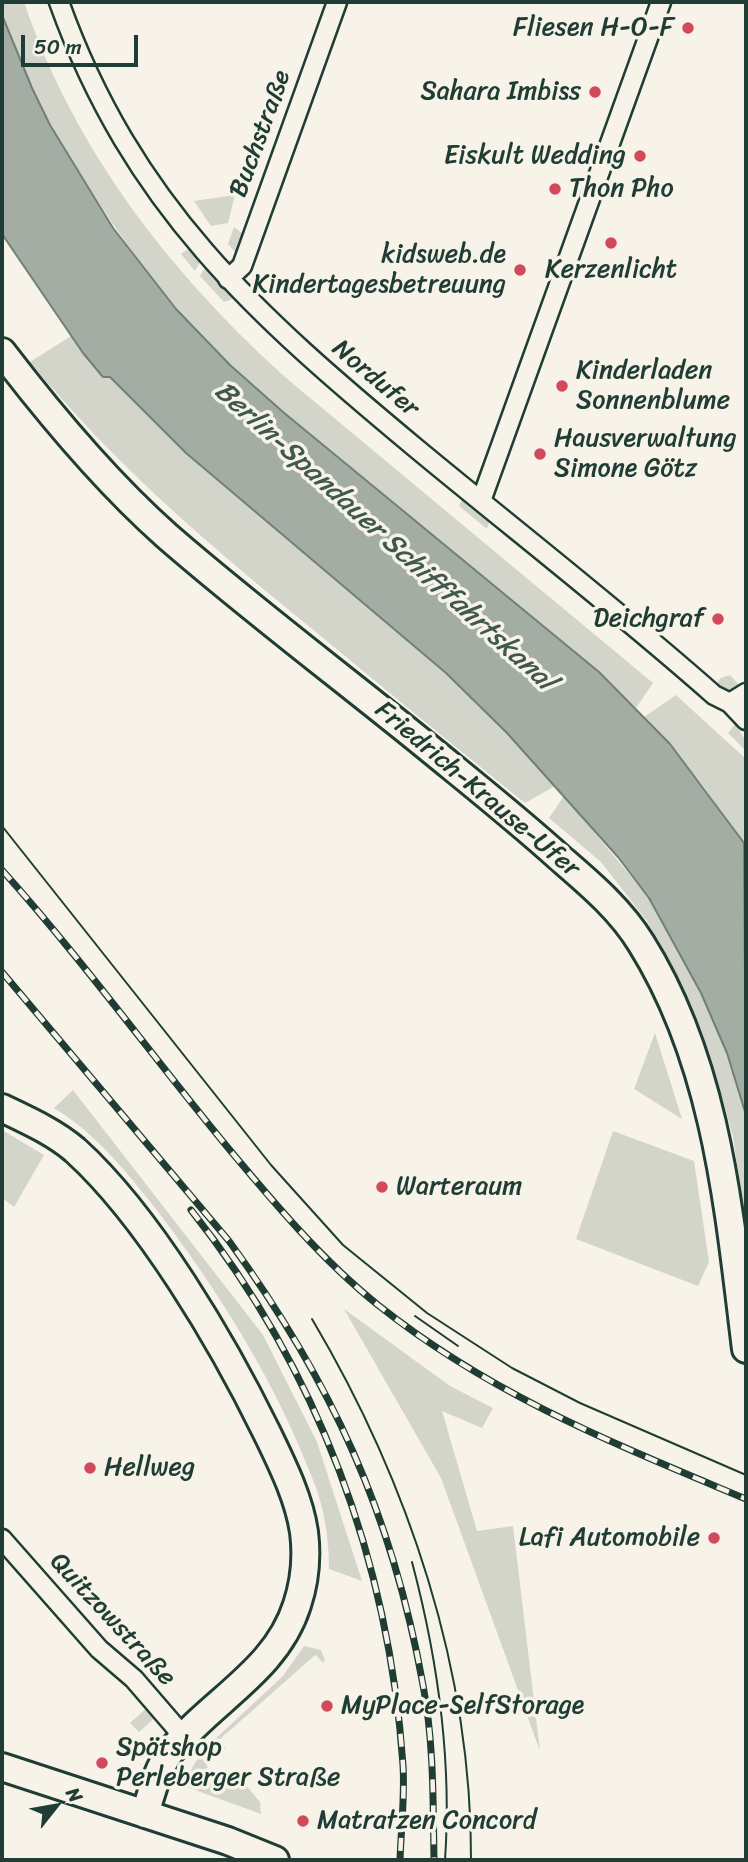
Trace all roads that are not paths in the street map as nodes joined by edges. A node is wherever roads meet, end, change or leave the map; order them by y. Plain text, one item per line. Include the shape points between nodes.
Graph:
1 (59, 2) edge
2 (337, 2) edge
3 (661, 2) edge
4 (228, 279) junction
5 (2, 352) edge
6 (481, 501) junction
7 (746, 693) edge
8 (730, 703) junction
9 (746, 720) edge
10 (2, 1108) edge
11 (746, 1349) edge
12 (2, 1539) edge
13 (184, 1737) junction
14 (9, 1770) edge
15 (145, 1814) junction
16 (275, 1860) edge

1 - 4 street, Nordufer via 123,141 152,187
2 - 4 street, Buchstraße via 242,266
3 - 6 street
4 - 6 street, Nordufer via 317,365
5 - 11 street, Friedrich-Krause-Ufer via 91,458 166,535 527,828 610,903 632,930 678,1019 702,1086 720,1154
6 - 8 street, Nordufer via 714,695
7 - 8 street
8 - 9 street, Nordufer
10 - 13 street via 73,1149 124,1205 165,1260 240,1382 299,1510 305,1542 304,1578 286,1632 256,1671
12 - 13 street, Quitzowstraße
13 - 15 street via 159,1770
14 - 15 street
15 - 16 street

